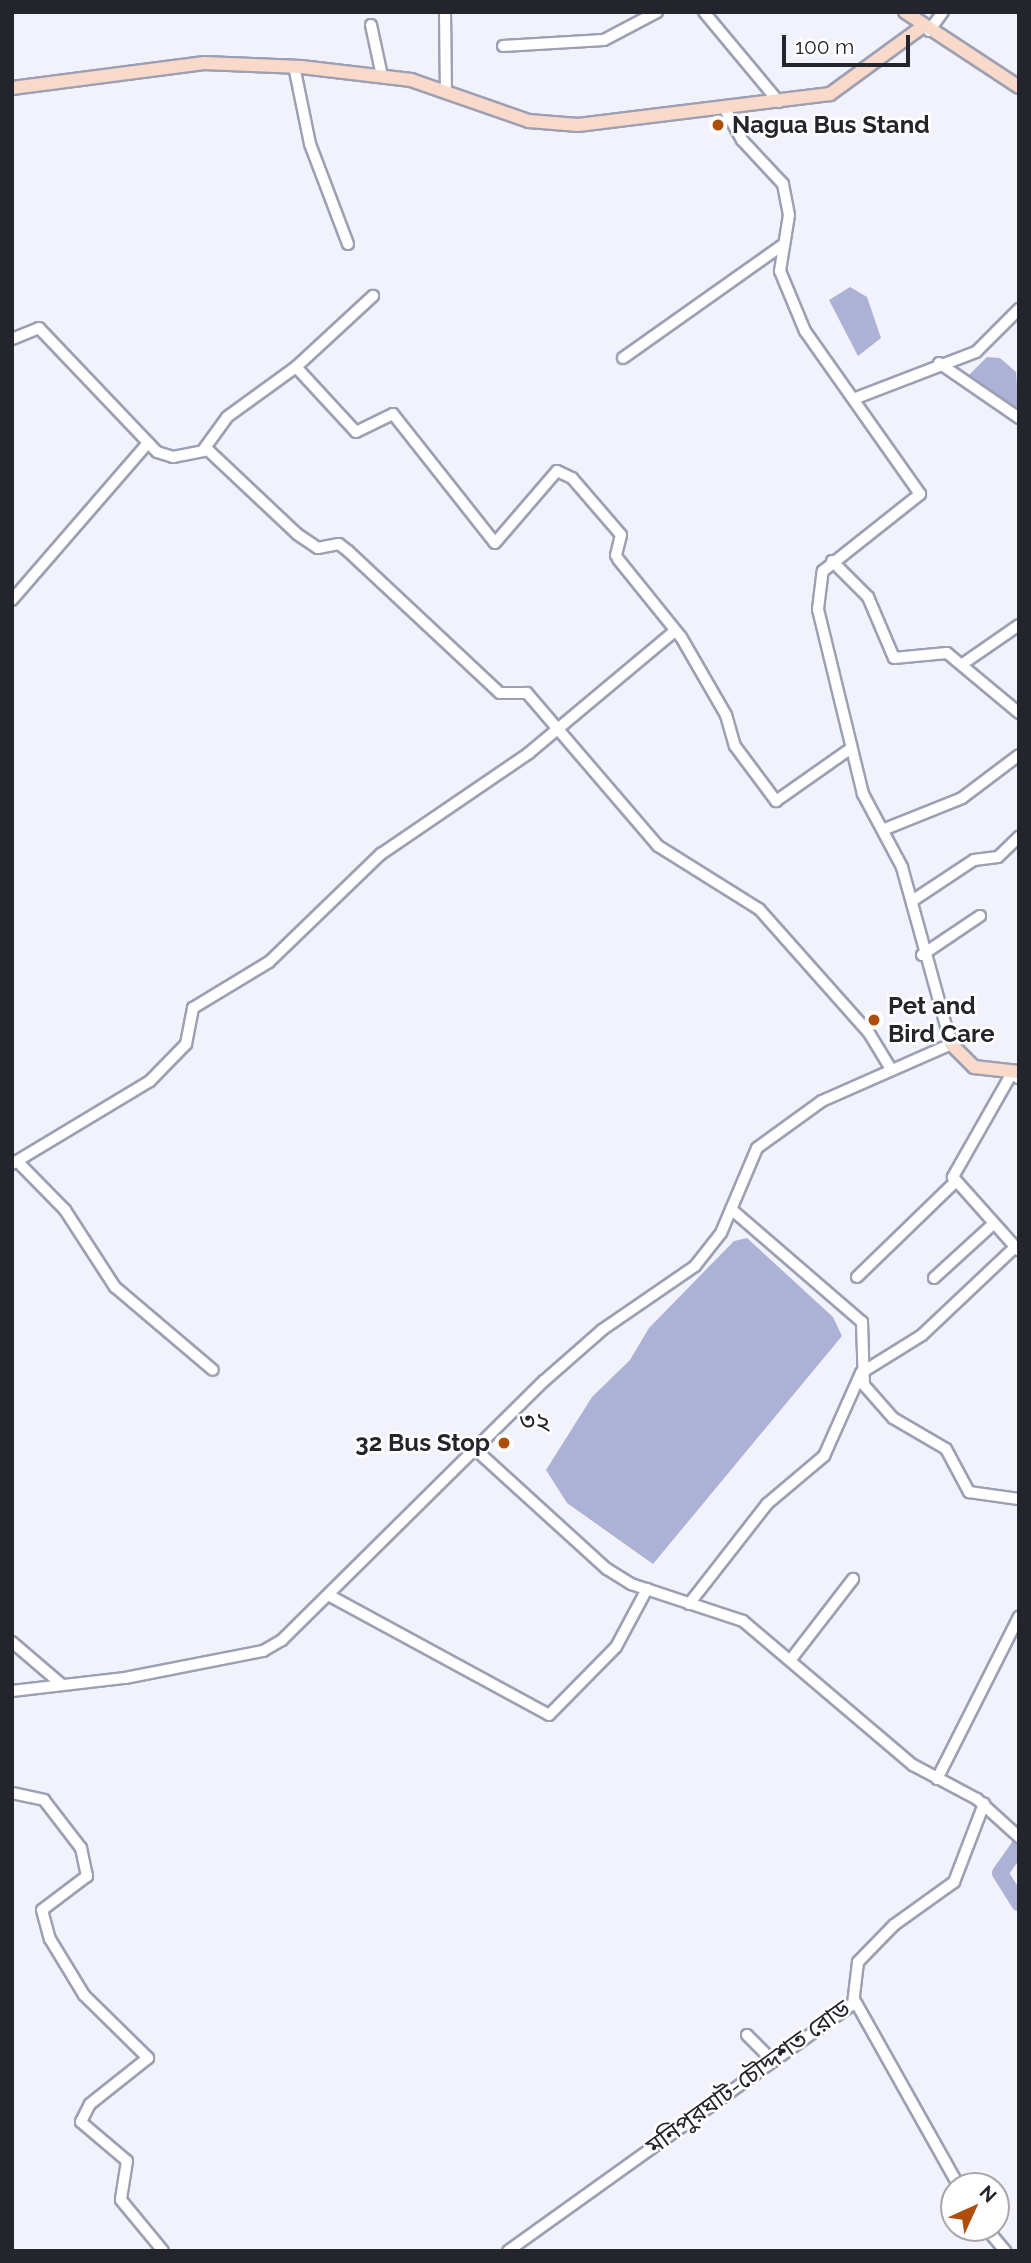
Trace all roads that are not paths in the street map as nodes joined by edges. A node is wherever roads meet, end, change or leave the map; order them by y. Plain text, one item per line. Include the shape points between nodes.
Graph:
1 (444, 12) edge
2 (657, 12) edge
3 (704, 12) edge
4 (905, 12) edge
5 (943, 12) edge
6 (371, 25) dead end
7 (925, 29) junction
8 (503, 46) dead end
9 (294, 66) junction
10 (382, 76) junction
11 (1019, 86) edge
12 (12, 88) edge
13 (446, 89) junction
14 (779, 102) junction
15 (724, 107) junction
16 (348, 244) dead end
17 (781, 246) junction
18 (373, 296) dead end
19 (1019, 310) edge
20 (12, 339) edge
21 (622, 358) dead end
22 (939, 363) junction
23 (296, 367) junction
24 (856, 398) junction
25 (1019, 418) edge
26 (148, 443) junction
27 (204, 449) junction
28 (831, 561) junction
29 (12, 600) edge
30 (1019, 625) edge
31 (675, 631) junction
32 (964, 663) junction
33 (1019, 713) edge
34 (562, 727) junction
35 (850, 749) junction
36 (1019, 755) edge
37 (885, 829) junction
38 (1019, 837) edge
39 (912, 901) junction
40 (980, 916) dead end
41 (922, 955) junction
42 (951, 1044) junction
43 (891, 1069) junction
44 (1016, 1074) edge
45 (14, 1162) edge
46 (954, 1183) junction
47 (731, 1209) junction
48 (992, 1225) junction
49 (1017, 1249) edge
50 (857, 1277) dead end
51 (934, 1278) dead end
52 (213, 1370) dead end
53 (861, 1373) junction
54 (476, 1450) junction
55 (1019, 1499) edge
56 (853, 1579) dead end
57 (648, 1589) junction
58 (332, 1597) junction
59 (689, 1604) junction
60 (1019, 1617) edge
61 (12, 1642) edge
62 (792, 1657) junction
63 (61, 1684) junction
64 (12, 1691) edge
65 (937, 1779) junction
66 (12, 1793) edge
67 (985, 1804) junction
68 (1019, 1837) edge
69 (855, 2001) junction
70 (747, 2035) dead end
71 (774, 2061) junction
72 (951, 2172) edge
73 (163, 2251) edge
74 (508, 2251) edge

1 - 13 street
2 - 8 street via 604,40
3 - 14 street
4 - 7 main road
5 - 7 street
6 - 10 street
7 - 11 main road
7 - 14 main road via 843,87
9 - 10 main road
9 - 12 main road via 204,63
9 - 16 street via 310,144
10 - 13 main road
13 - 15 main road via 554,125
14 - 15 main road
15 - 17 street via 741,140 782,184 789,215
17 - 21 street
17 - 24 street via 780,271 805,331
18 - 23 street
19 - 22 street via 976,352
20 - 26 street via 39,328
22 - 24 street
22 - 25 street
23 - 27 street via 228,417
23 - 31 street via 356,432 393,414 495,543 557,471 572,478 621,535 613,550
24 - 28 street via 920,497
26 - 27 street via 166,456
26 - 29 street
27 - 34 street via 296,534 318,548 339,544 348,551 500,693 525,692
28 - 32 street via 868,597 894,658 947,653
28 - 35 street via 823,571 818,609
30 - 32 street
31 - 34 street
31 - 35 street via 726,715 744,762 776,801
32 - 33 street
34 - 43 street via 658,846 759,909 869,1033
34 - 45 street via 415,826 277,955 192,1008 186,1044 150,1081
35 - 37 street via 863,794
36 - 37 street via 962,798
37 - 39 street
38 - 39 street via 998,857 974,860
39 - 41 street
40 - 41 street
41 - 42 street
42 - 43 street
42 - 44 main road via 974,1067
43 - 47 street via 822,1101 757,1148
44 - 46 street
45 - 52 street via 65,1210 116,1287
46 - 48 street
46 - 50 street
47 - 53 street via 862,1322
47 - 54 street via 695,1266 602,1330
48 - 49 street
48 - 51 street
49 - 53 street via 922,1335
53 - 55 street via 867,1391 893,1418 946,1449 969,1492
53 - 59 street via 824,1456 767,1504
54 - 57 street via 585,1552
54 - 58 street
56 - 62 street
57 - 58 street via 615,1647 549,1715
57 - 59 street
58 - 63 street via 263,1651
59 - 62 street via 744,1621
60 - 65 street
61 - 63 street
62 - 65 street
63 - 64 street
65 - 67 street
66 - 73 street via 44,1800 81,1849 87,1876 42,1910 50,1939 84,1995 148,2058 90,2104 81,2122 127,2161 123,2203
67 - 68 street
67 - 69 street, মনিপুরঘাট-চৌদ্দশত রোড via 954,1882 894,1925 858,1962
69 - 71 street, মনিপুরঘাট-চৌদ্দশত রোড
69 - 72 street
70 - 71 street
71 - 74 street, মনিপুরঘাট-চৌদ্দশত রোড

